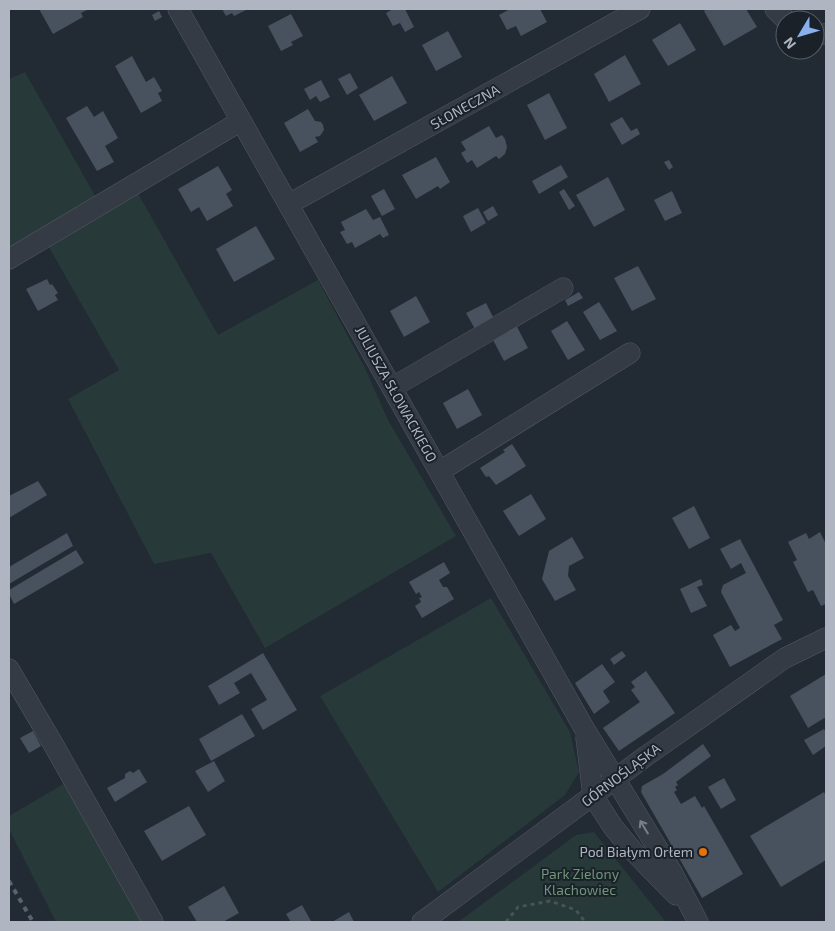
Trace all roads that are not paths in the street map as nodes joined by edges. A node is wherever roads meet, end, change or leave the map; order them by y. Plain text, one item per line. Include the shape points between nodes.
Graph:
1 (178, 9) edge
2 (640, 9) edge
3 (241, 121) junction
4 (289, 204) junction
5 (9, 259) edge
6 (563, 288) dead end
7 (630, 353) dead end
8 (393, 387) junction
9 (440, 471) junction
10 (826, 638) edge
11 (9, 669) edge
12 (584, 728) junction
13 (614, 779) junction
14 (593, 796) junction
15 (696, 919) edge
16 (153, 922) edge
17 (422, 922) edge

1 - 3 street, JULIUSZA SŁOWACKIEGO
2 - 4 street, SŁONECZNA
3 - 4 street, JULIUSZA SŁOWACKIEGO
3 - 5 street
4 - 8 street, JULIUSZA SŁOWACKIEGO
6 - 8 street
7 - 9 street
8 - 9 street, JULIUSZA SŁOWACKIEGO
9 - 12 street, JULIUSZA SŁOWACKIEGO
10 - 13 street, GÓRNOŚLĄSKA via 785,658
11 - 16 street
12 - 13 street, JULIUSZA SŁOWACKIEGO
12 - 14 street
13 - 14 street, GÓRNOŚLĄSKA
15 -> 13 street, JULIUSZA SŁOWACKIEGO via 672,872
14 - 15 street via 633,851
14 - 17 street, GÓRNOŚLĄSKA

